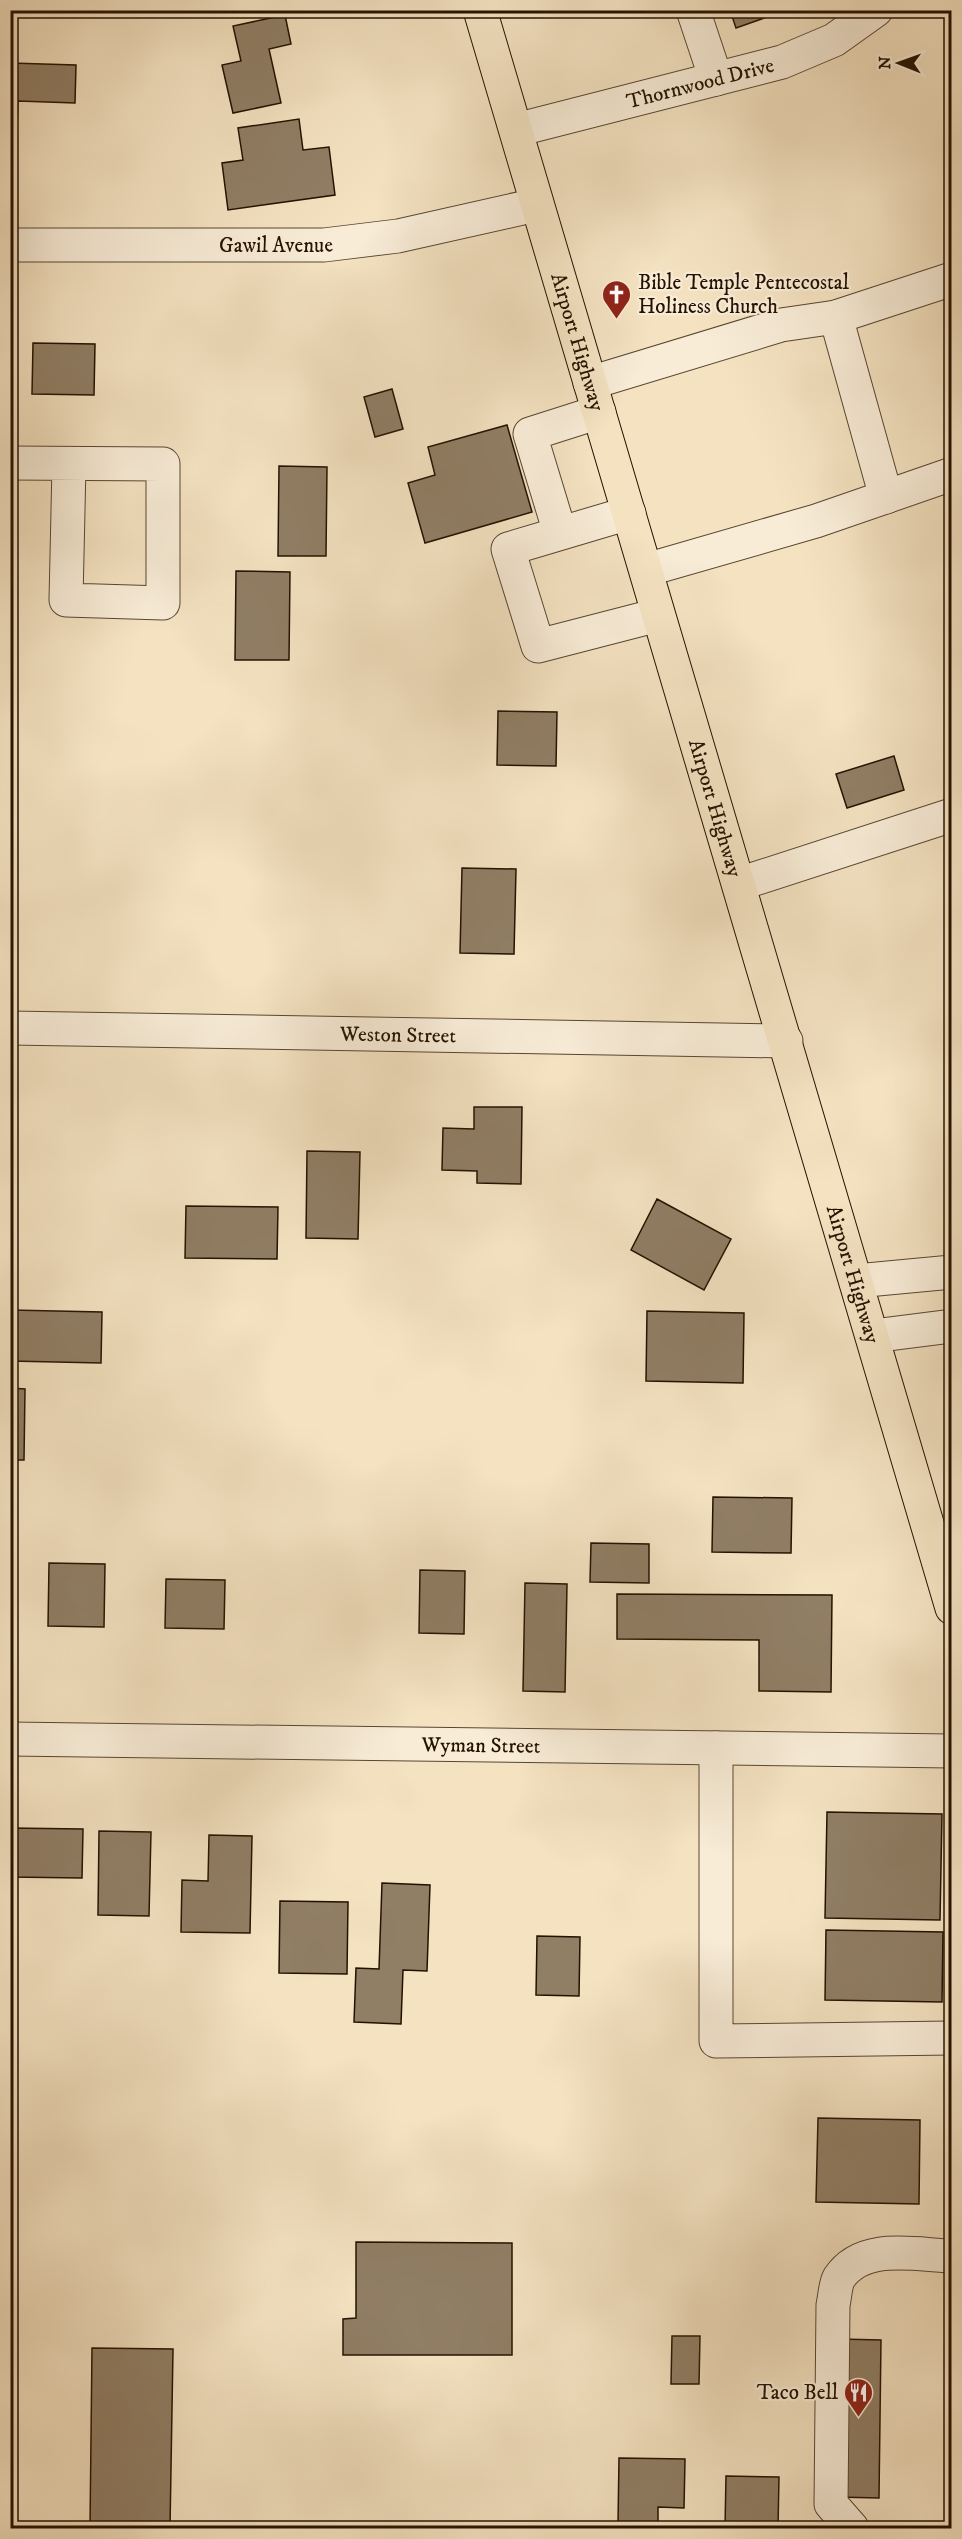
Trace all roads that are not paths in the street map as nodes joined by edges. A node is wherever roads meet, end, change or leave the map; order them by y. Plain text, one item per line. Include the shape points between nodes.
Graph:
1 (480, 10) edge
2 (693, 10) edge
3 (876, 10) edge
4 (716, 79) junction
5 (516, 129) junction
6 (536, 205) junction
7 (10, 245) edge
8 (950, 283) edge
9 (836, 317) junction
10 (594, 398) junction
11 (10, 463) edge
12 (69, 465) junction
13 (951, 474) edge
14 (886, 497) junction
15 (628, 513) junction
16 (560, 533) junction
17 (646, 570) junction
18 (658, 615) junction
19 (951, 816) edge
20 (739, 884) junction
21 (10, 1028) edge
22 (786, 1041) junction
23 (951, 1272) edge
24 (856, 1281) junction
25 (951, 1326) edge
26 (873, 1336) junction
27 (942, 1544) edge
28 (951, 1608) edge
29 (10, 1739) edge
30 (716, 1748) junction
31 (951, 1751) edge
32 (951, 2038) edge
33 (951, 2256) edge
34 (852, 2529) edge

1 - 5 main road, Airport Highway
2 - 4 street
3 - 4 street, Thornwood Drive via 834,40 782,62
4 - 5 street, Thornwood Drive
5 - 6 main road, Airport Highway
6 - 7 street, Gawil Avenue via 398,236 324,245
6 - 10 main road, Airport Highway
8 - 9 street
9 - 10 street via 781,325
9 - 14 street
10 - 15 main road, Airport Highway
10 - 16 street via 530,434
11 - 12 street
12 - 12 street via 163,464 163,603 66,600
13 - 14 street
14 - 17 street
15 - 16 street
15 - 17 main road, Airport Highway
16 - 18 street via 508,549 538,646
17 - 18 main road, Airport Highway
18 - 20 main road, Airport Highway
19 - 20 street
20 - 22 main road, Airport Highway
21 - 22 street, Weston Street
22 - 24 main road, Airport Highway
23 - 24 street
24 - 26 main road, Airport Highway
25 - 26 street
26 - 27 main road, Airport Highway
27 - 28 main road, Airport Highway
29 - 30 street, Wyman Street
30 - 31 street, Wyman Street
30 - 32 street via 716,2041
33 - 34 street via 870,2254 854,2263 839,2279 833,2305 831,2504

